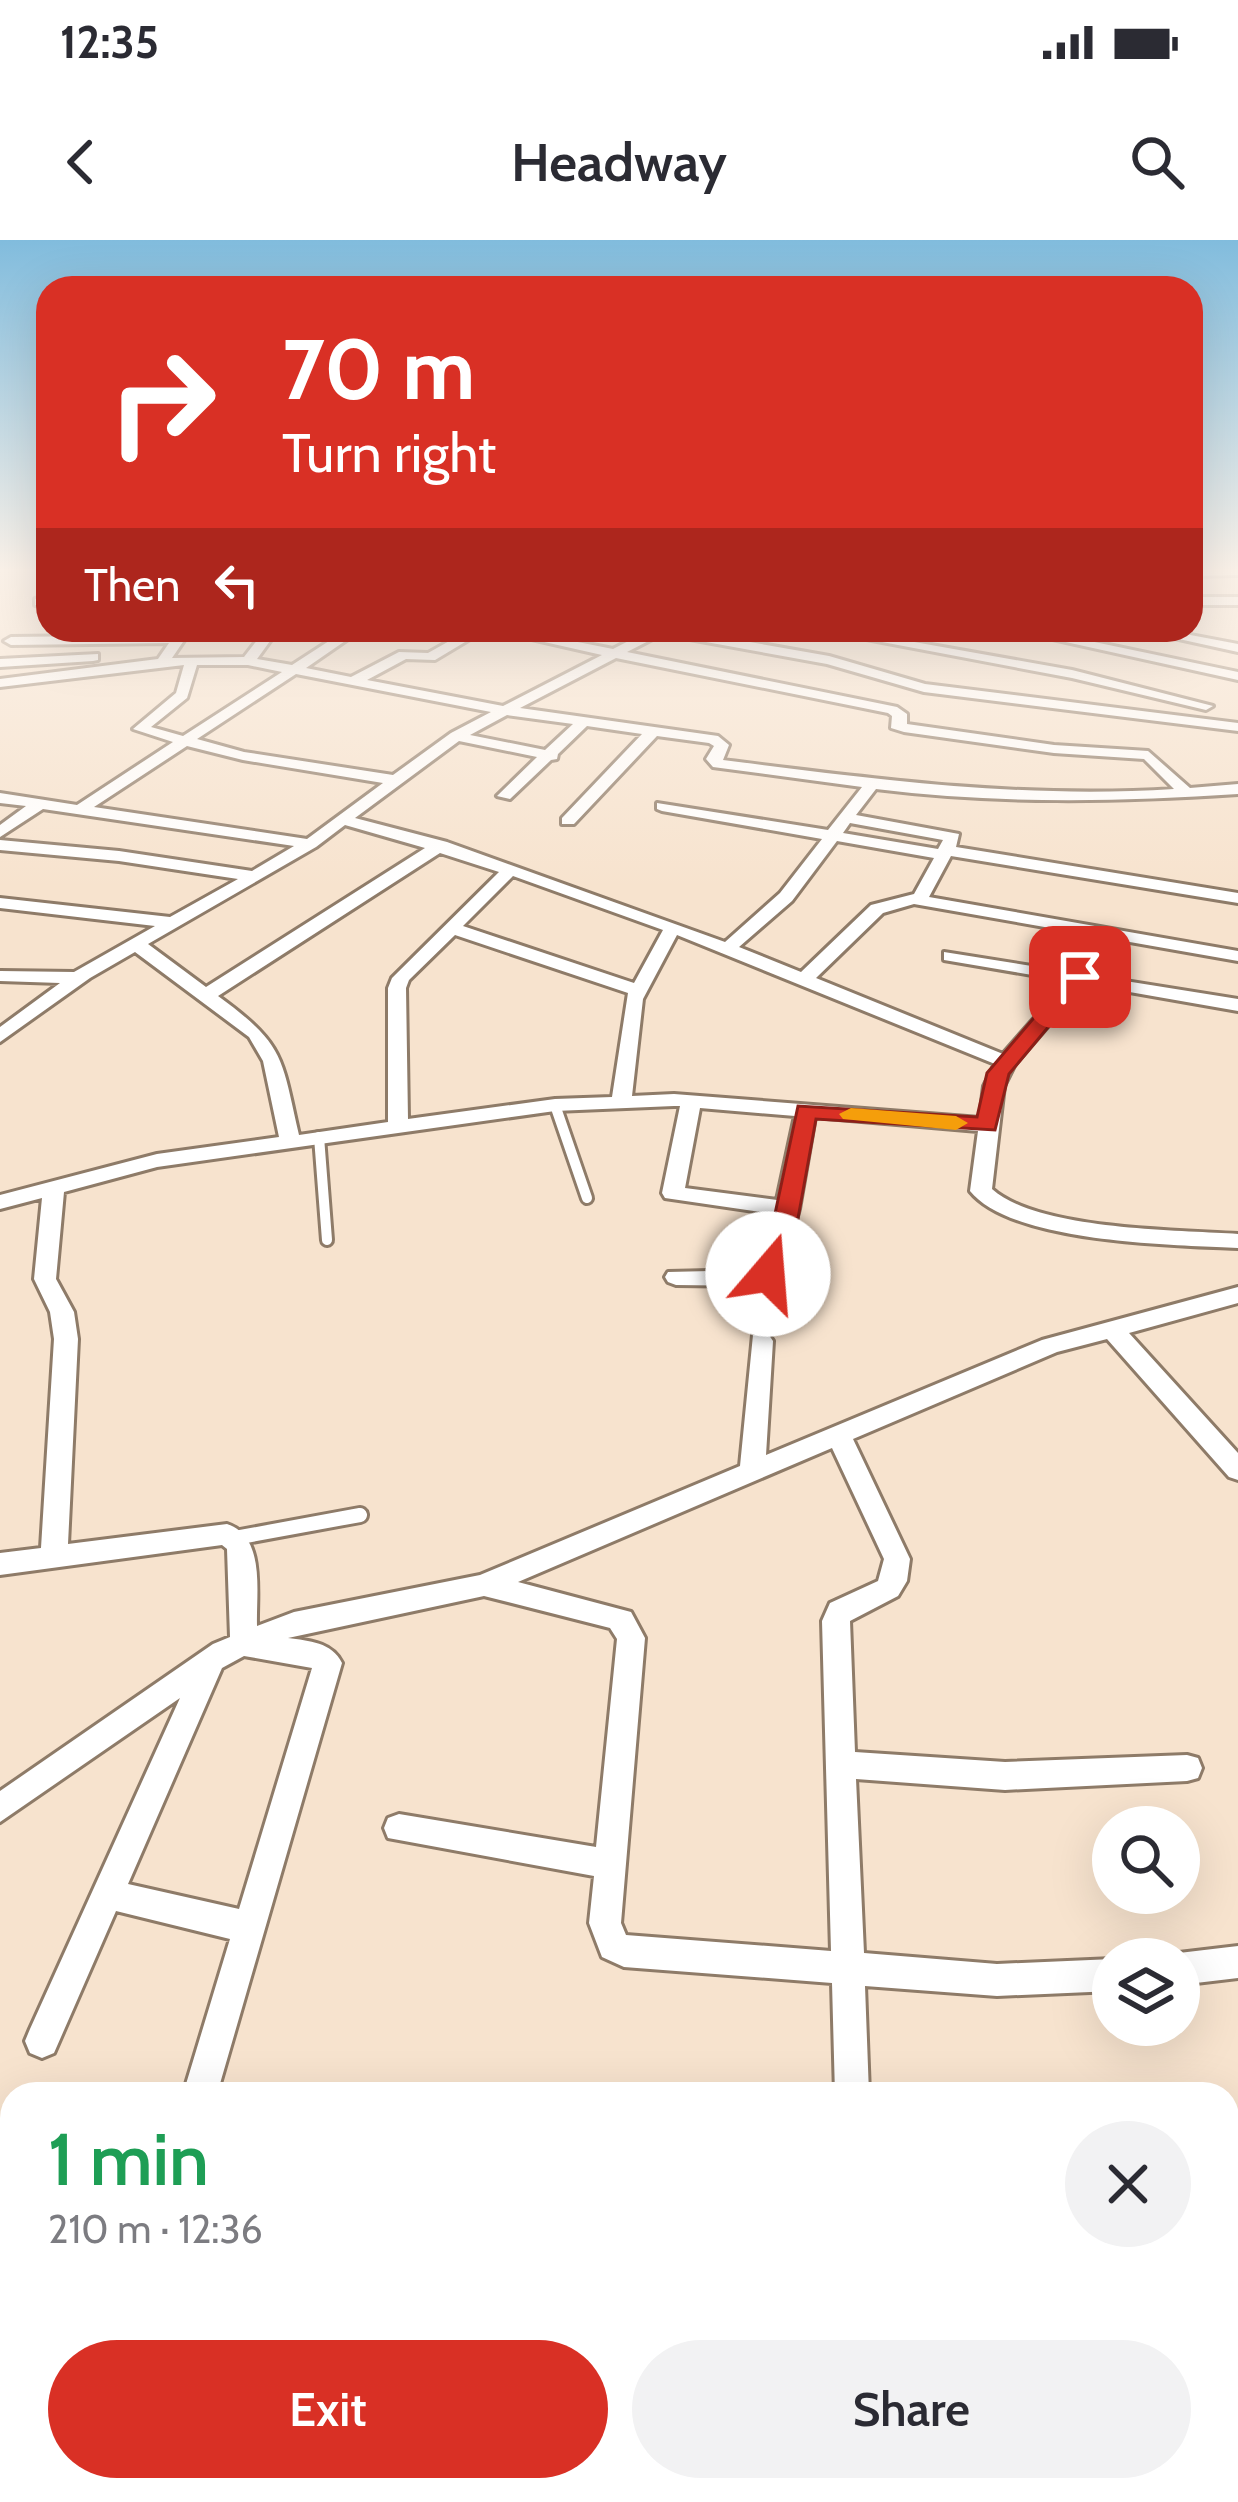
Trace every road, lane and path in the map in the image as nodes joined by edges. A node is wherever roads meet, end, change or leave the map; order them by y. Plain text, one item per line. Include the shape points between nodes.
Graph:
1 (61, 676) edge
2 (188, 676) edge
3 (280, 676) edge
4 (332, 676) edge
5 (365, 676) edge
6 (567, 676) edge
7 (725, 676) edge
8 (882, 676) edge
9 (1076, 676) edge
10 (356, 680) junction
11 (0, 683) edge
12 (501, 710) junction
13 (1238, 711) edge
14 (900, 714) junction
15 (582, 723) junction
16 (1238, 727) edge
17 (652, 732) junction
18 (456, 736) junction
19 (1118, 738) dead end
20 (179, 742) junction
21 (552, 755) junction
22 (394, 780) junction
23 (871, 785) junction
24 (1238, 790) edge
25 (1187, 793) junction
26 (505, 796) dead end
27 (0, 798) edge
28 (41, 803) junction
29 (662, 806) dead end
30 (82, 808) junction
31 (847, 818) junction
32 (344, 820) junction
33 (568, 821) dead end
34 (0, 832) edge
35 (833, 837) junction
36 (310, 844) junction
37 (0, 845) edge
38 (441, 845) junction
39 (945, 853) junction
40 (510, 870) junction
41 (254, 876) junction
42 (1238, 898) edge
43 (917, 900) junction
44 (0, 903) edge
45 (174, 923) junction
46 (673, 927) junction
47 (452, 928) junction
48 (136, 944) junction
49 (728, 948) junction
50 (950, 956) dead end
51 (1238, 956) edge
52 (0, 976) edge
53 (1080, 977) junction
54 (78, 978) junction
55 (804, 979) junction
56 (637, 990) junction
57 (206, 996) junction
58 (1238, 1004) edge
59 (0, 1036) edge
60 (1006, 1062) junction
61 (622, 1100) junction
62 (692, 1102) junction
63 (555, 1105) junction
64 (806, 1111) junction
65 (986, 1125) junction
66 (398, 1126) junction
67 (319, 1137) junction
68 (290, 1141) junction
69 (54, 1187) junction
70 (587, 1198) dead end
71 (0, 1202) edge
72 (788, 1209) junction
73 (327, 1240) dead end
74 (1238, 1241) edge
75 (676, 1277) dead end
76 (1238, 1294) edge
77 (1110, 1327) junction
78 (761, 1341) dead end
79 (838, 1436) junction
80 (1238, 1470) edge
81 (752, 1471) junction
82 (360, 1515) dead end
83 (235, 1538) junction
84 (54, 1556) junction
85 (0, 1564) edge
86 (484, 1585) junction
87 (244, 1644) junction
88 (211, 1660) junction
89 (841, 1764) junction
90 (1187, 1768) dead end
91 (0, 1808) edge
92 (399, 1828) dead end
93 (610, 1864) junction
94 (107, 1894) junction
95 (250, 1928) junction
96 (1238, 1962) edge
97 (1200, 1967) edge
98 (848, 1971) junction
99 (1092, 1976) edge
100 (42, 2041) dead end
101 (204, 2082) edge
102 (852, 2082) edge

1 - 11 street
2 - 20 street via 182,695 140,727
3 - 20 street
4 - 10 street
5 - 10 street
6 - 12 street
7 - 14 street
8 - 16 street via 924,688
9 - 13 street
10 - 12 street
12 - 15 street
12 - 18 street
14 - 19 street
14 - 25 street via 898,727 928,732 1153,756
15 - 17 street
15 - 21 street
17 - 23 street via 718,741 718,764
17 - 33 street
18 - 21 street
18 - 22 street
20 - 22 street
20 - 30 street
21 - 26 street
22 - 32 street
23 - 25 street via 1060,797
23 - 31 street
24 - 25 street
27 - 28 street
28 - 30 street
28 - 34 street
29 - 35 street
30 - 36 street
31 - 35 street
31 - 39 street via 946,833 953,836
32 - 36 street
32 - 38 street
35 - 39 street
35 - 49 street via 786,897
36 - 41 street
37 - 41 street
38 - 40 street
38 - 57 street
39 - 42 street
39 - 43 street
40 - 46 street
40 - 47 street
41 - 45 street
43 - 51 street
43 - 55 street via 877,909
44 - 45 street
45 - 48 street
46 - 49 street
46 - 56 street
47 - 56 street
47 - 66 street via 397,988
48 - 54 street
48 - 57 street
49 - 55 street
50 - 53 street
52 - 54 street
53 - 58 street
53 - 60 street
54 - 59 street
55 - 60 street
56 - 61 street
57 - 68 street via 267,1047
60 - 65 street
61 - 62 street
61 - 63 street
62 - 64 street
62 - 72 street via 673,1193
63 - 66 street
63 - 70 lane
64 - 65 street
64 - 72 street
65 - 74 street via 981,1191 1006,1214
66 - 67 street
67 - 68 street
67 - 73 lane
68 - 69 street
69 - 71 street
69 - 84 street via 45,1279 66,1339
72 - 75 street via 768,1274
76 - 77 street
77 - 79 street
77 - 80 street
78 - 81 street
79 - 81 street
79 - 89 street via 898,1572 886,1593 840,1610 836,1621
81 - 86 street
82 - 83 lane
83 - 84 street via 213,1534
83 - 87 street
84 - 85 street
86 - 87 street via 294,1624
86 - 93 street via 613,1616 627,1627
87 - 88 street
87 - 95 street via 322,1657 328,1671
88 - 91 street
88 - 94 street
89 - 90 street via 1024,1776
89 - 98 street
92 - 93 street
93 - 98 street via 607,1936 624,1951
94 - 95 street
94 - 100 street
95 - 101 street
96 - 97 street
98 - 99 street via 997,1980
98 - 102 street

